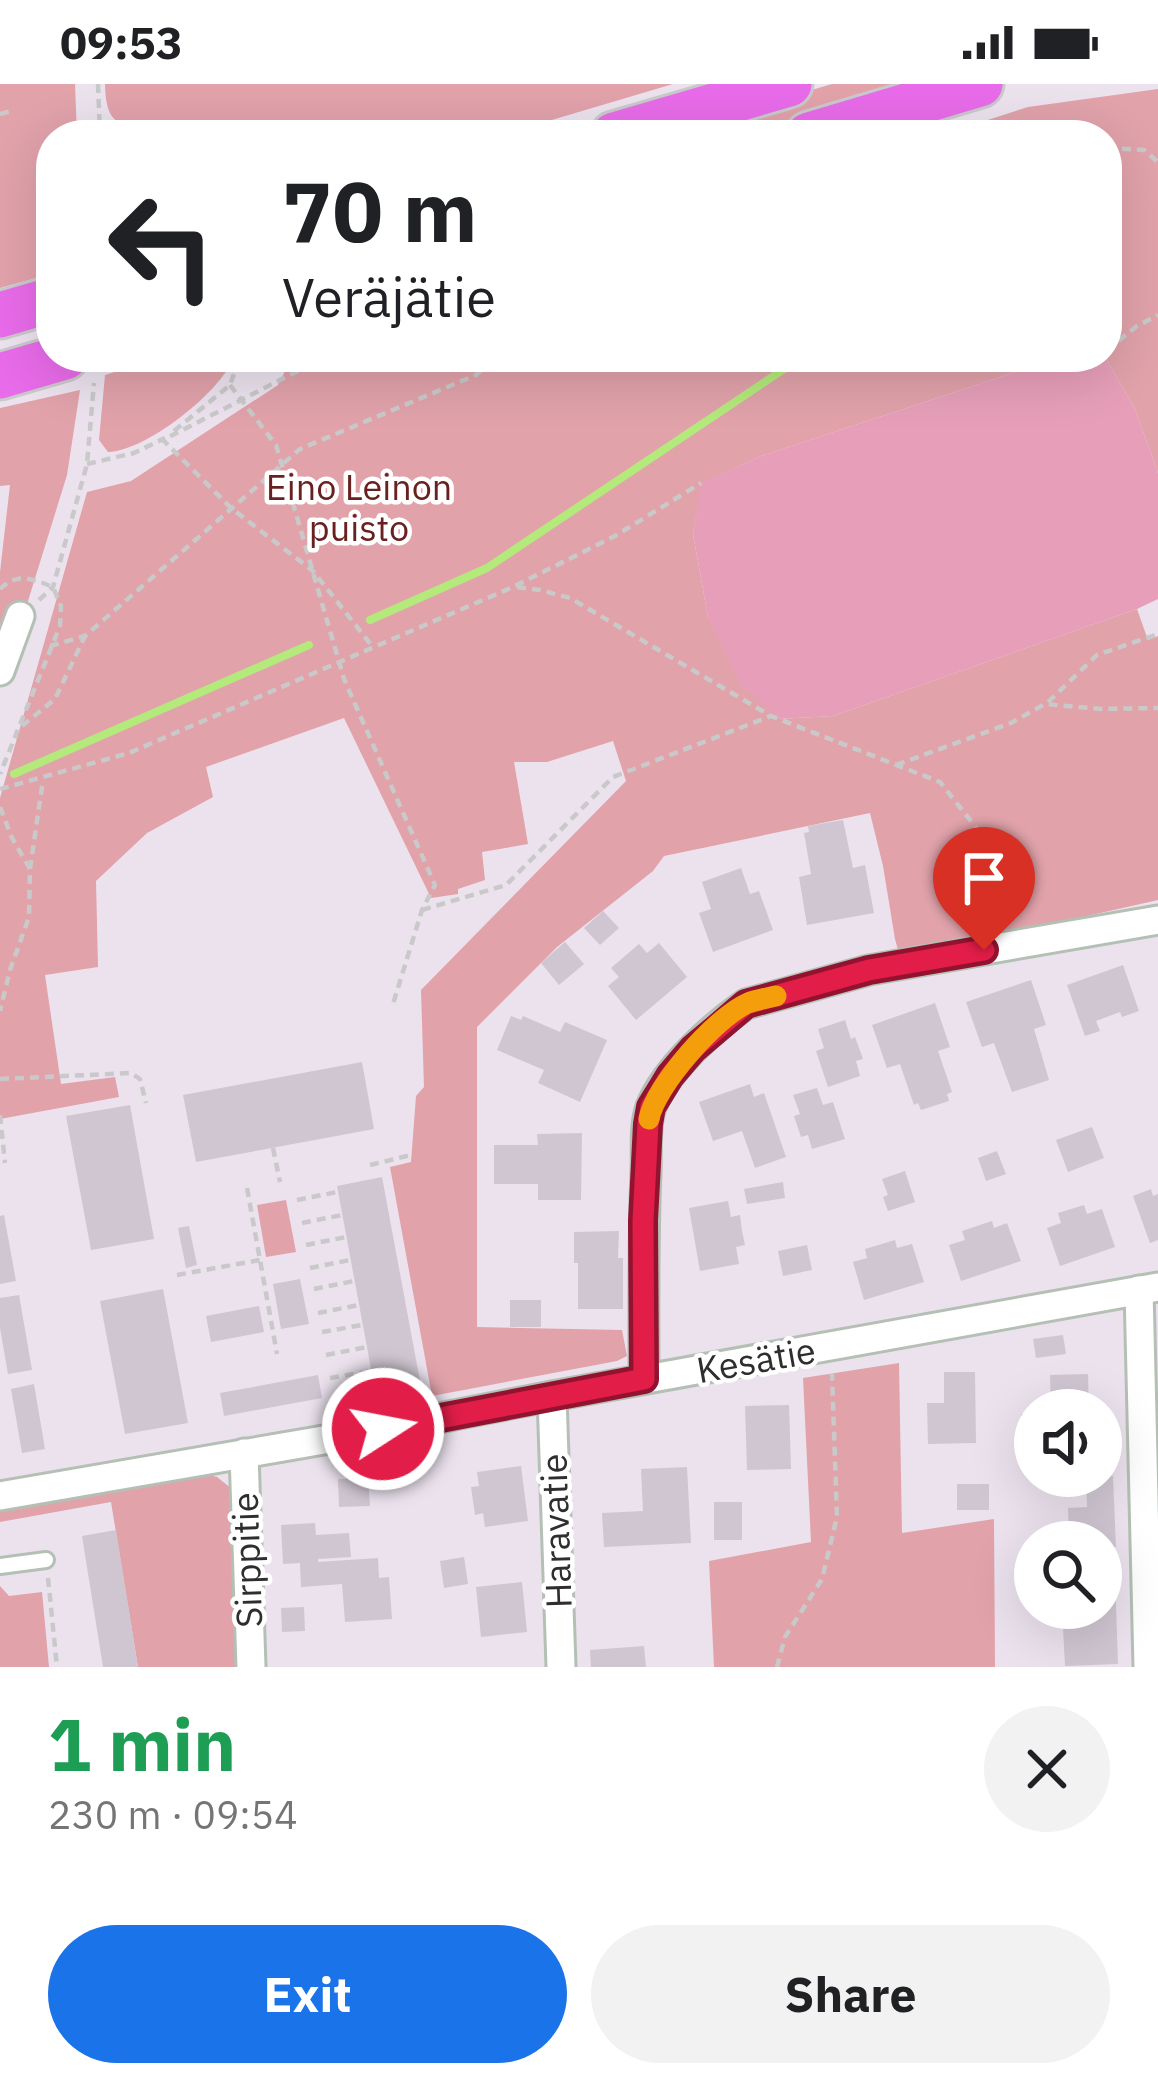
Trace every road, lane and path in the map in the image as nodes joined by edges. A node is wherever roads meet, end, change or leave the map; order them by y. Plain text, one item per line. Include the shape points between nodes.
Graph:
1 (98, 84) edge
2 (789, 84) edge
3 (980, 84) edge
4 (11, 111) dead end
5 (0, 114) edge
6 (100, 120) edge
7 (665, 120) edge
8 (859, 120) edge
9 (1122, 149) edge
10 (1158, 162) edge
11 (36, 304) edge
12 (0, 314) edge
13 (1158, 315) edge
14 (1122, 338) edge
15 (53, 372) edge
16 (80, 372) edge
17 (235, 372) edge
18 (296, 372) edge
19 (479, 372) edge
20 (0, 376) edge
21 (230, 386) junction
22 (241, 400) junction
23 (163, 440) junction
24 (86, 464) junction
25 (281, 465) junction
26 (701, 483) dead end
27 (231, 508) junction
28 (313, 572) junction
29 (53, 587) junction
30 (513, 587) junction
31 (0, 589) edge
32 (20, 616) joint
33 (1158, 634) edge
34 (85, 636) junction
35 (50, 646) junction
36 (372, 646) junction
37 (339, 660) junction
38 (1, 667) edge
39 (1046, 704) junction
40 (1158, 708) edge
41 (775, 717) junction
42 (17, 730) junction
43 (896, 765) junction
44 (0, 774) edge
45 (43, 777) junction
46 (0, 789) edge
47 (0, 807) edge
48 (30, 869) junction
49 (422, 910) junction
50 (1158, 920) edge
51 (1029, 941) junction
52 (393, 1004) dead end
53 (0, 1011) edge
54 (0, 1079) edge
55 (146, 1103) dead end
56 (0, 1115) edge
57 (273, 1148) dead end
58 (412, 1155) dead end
59 (5, 1163) dead end
60 (370, 1166) dead end
61 (280, 1182) dead end
62 (247, 1188) dead end
63 (338, 1192) dead end
64 (298, 1200) dead end
65 (342, 1215) dead end
66 (302, 1223) dead end
67 (346, 1237) dead end
68 (306, 1245) dead end
69 (260, 1260) junction
70 (350, 1260) dead end
71 (310, 1268) dead end
72 (178, 1274) dead end
73 (354, 1281) dead end
74 (1149, 1288) edge
75 (314, 1289) dead end
76 (359, 1305) dead end
77 (318, 1312) dead end
78 (362, 1325) dead end
79 (322, 1332) dead end
80 (367, 1347) dead end
81 (829, 1347) junction
82 (277, 1354) dead end
83 (326, 1355) dead end
84 (371, 1371) dead end
85 (330, 1378) dead end
86 (644, 1379) junction
87 (552, 1396) junction
88 (244, 1454) junction
89 (0, 1496) edge
90 (46, 1560) joint
91 (0, 1566) edge
92 (57, 1667) edge
93 (251, 1667) edge
94 (561, 1667) edge
95 (777, 1667) edge
96 (1148, 1667) edge

1 - 6 path
2 - 7 main road
3 - 8 main road
4 - 5 path
9 - 10 path via 1144,150
11 - 12 main road
13 - 14 path
15 - 20 main road
16 - 24 path
17 - 21 path
18 - 22 path
19 - 25 path via 300,449
21 - 22 path
21 - 23 path
22 - 23 path
22 - 25 path
23 - 24 path
23 - 27 path
24 - 29 path
25 - 27 path
25 - 28 path
26 - 30 path
27 - 28 path
27 - 34 path
28 - 36 path
28 - 37 path
29 - 31 path via 20,577
29 - 32 path
29 - 35 path via 60,626
30 - 36 path
30 - 41 path via 570,598
32 - 38 street
33 - 39 path via 1097,655
34 - 35 path
34 - 42 path via 55,699
35 - 42 path
36 - 37 path
37 - 45 path via 129,753
37 - 49 path via 435,885
39 - 40 path
39 - 43 path
41 - 43 path
41 - 49 path via 613,777 506,884
42 - 44 path
43 - 51 path via 940,782 1000,858
45 - 46 path
45 - 48 path
47 - 48 path
48 - 53 path via 29,916
49 - 52 path
50 - 51 street
51 - 86 street via 869,970 746,1004 693,1049 651,1107 648,1124
54 - 55 path via 131,1072
56 - 59 path
57 - 61 path
58 - 60 path
62 - 69 path
63 - 64 path
65 - 66 path
67 - 68 path
69 - 72 path
69 - 82 path
70 - 71 path
73 - 75 path
74 - 81 street, Kesätie
74 - 96 street
76 - 77 path
78 - 79 path
80 - 83 path
81 - 86 street, Kesätie
81 - 95 path via 837,1517 822,1579 785,1637
84 - 85 path
86 - 87 street, Kesätie
87 - 88 street, Kesätie
87 - 94 street, Haravatie
88 - 89 street, Kesätie
88 - 93 street, Sirppitie
90 - 91 lane
90 - 92 path

